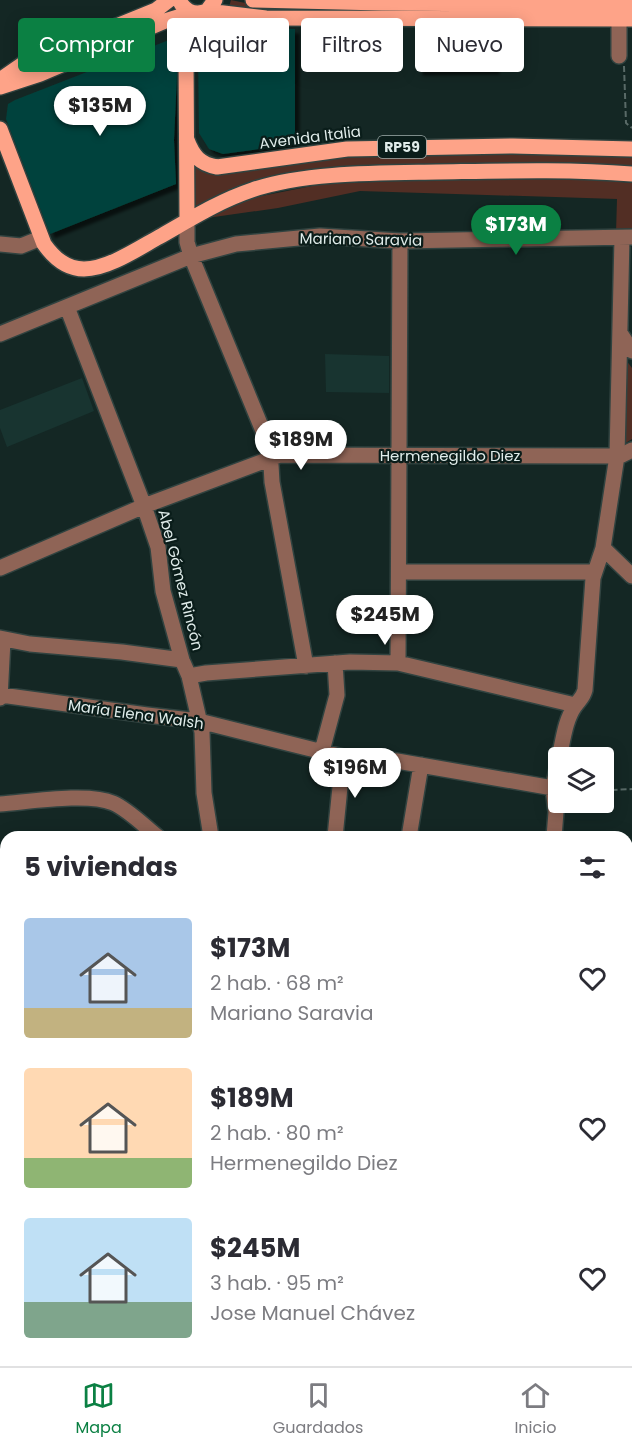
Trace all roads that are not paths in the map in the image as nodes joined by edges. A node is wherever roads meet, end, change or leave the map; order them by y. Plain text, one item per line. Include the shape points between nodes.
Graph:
1 (169, 0) edge
2 (179, 0) edge
3 (253, 0) edge
4 (336, 1) edge
5 (632, 5) edge
6 (203, 9) edge
7 (625, 19) edge
8 (619, 56) road end
9 (0, 80) edge
10 (0, 87) edge
11 (0, 129) edge
12 (187, 140) junction
13 (632, 149) edge
14 (632, 174) edge
15 (187, 221) junction
16 (42, 238) junction
17 (627, 238) edge
18 (400, 241) junction
19 (0, 244) edge
20 (191, 255) junction
21 (67, 307) junction
22 (620, 333) junction
23 (0, 334) edge
24 (632, 351) edge
25 (632, 450) edge
26 (400, 454) junction
27 (616, 456) junction
28 (271, 457) junction
29 (144, 506) junction
30 (603, 548) junction
31 (0, 567) edge
32 (399, 572) junction
33 (594, 572) junction
34 (632, 576) edge
35 (2, 639) edge
36 (182, 660) junction
37 (335, 663) junction
38 (398, 663) junction
39 (306, 666) junction
40 (189, 676) junction
41 (1, 697) edge
42 (575, 705) junction
43 (199, 721) junction
44 (562, 747) edge
45 (322, 751) junction
46 (343, 757) junction
47 (421, 765) junction
48 (548, 788) edge
49 (0, 804) edge
50 (556, 813) edge
51 (151, 831) edge
52 (210, 831) edge
53 (336, 831) edge
54 (410, 831) edge
55 (554, 831) edge

1 - 9 main road via 156,10 23,64
2 - 6 main road via 184,8
3 - 4 main road
4 - 5 main road
6 - 7 main road via 266,18
6 - 10 main road
6 - 12 main road via 188,38
7 - 8 street
11 - 16 main road, RP59
12 - 13 main road, Avenida Italia / RP59 via 195,157 217,166 347,148
12 - 15 main road
14 - 15 main road, RP59 via 410,172 298,180 253,189
15 - 16 main road, RP59 via 134,252 93,268 65,265 53,256
15 - 20 street
16 - 19 street via 21,246
17 - 18 street, Mariano Saravia
17 - 22 street
18 - 20 street, Mariano Saravia via 306,237 236,244
18 - 26 street
20 - 21 street, Mariano Saravia
20 - 28 street
21 - 23 street, Mariano Saravia
21 - 29 street, Abel Gómez Rincón
22 - 24 street
22 - 27 street
25 - 27 street, Hermenegildo Diez
26 - 27 street, Hermenegildo Diez
26 - 28 street, Hermenegildo Diez
26 - 32 street
27 - 30 street
28 - 29 street, Hermenegildo Diez
28 - 39 street via 272,482
29 - 31 street, Hermenegildo Diez
29 - 36 street, Abel Gómez Rincón via 158,547 163,591
30 - 33 street
30 - 34 street
32 - 33 street
32 - 38 street
33 - 42 street via 585,690
35 - 36 street
35 - 41 street
36 - 40 street, Abel Gómez Rincón
37 - 38 street
37 - 39 street
37 - 45 street via 337,695
38 - 42 street
39 - 40 street
40 - 43 street, Abel Gómez Rincón
41 - 43 street, María Elena Walsh
42 - 44 street
43 - 45 street, María Elena Walsh
43 - 52 street, Abel Gómez Rincón
45 - 46 street, María Elena Walsh
46 - 47 street, María Elena Walsh
46 - 53 street
47 - 48 street, María Elena Walsh
47 - 54 street
49 - 51 street via 103,800 122,808
50 - 55 street

